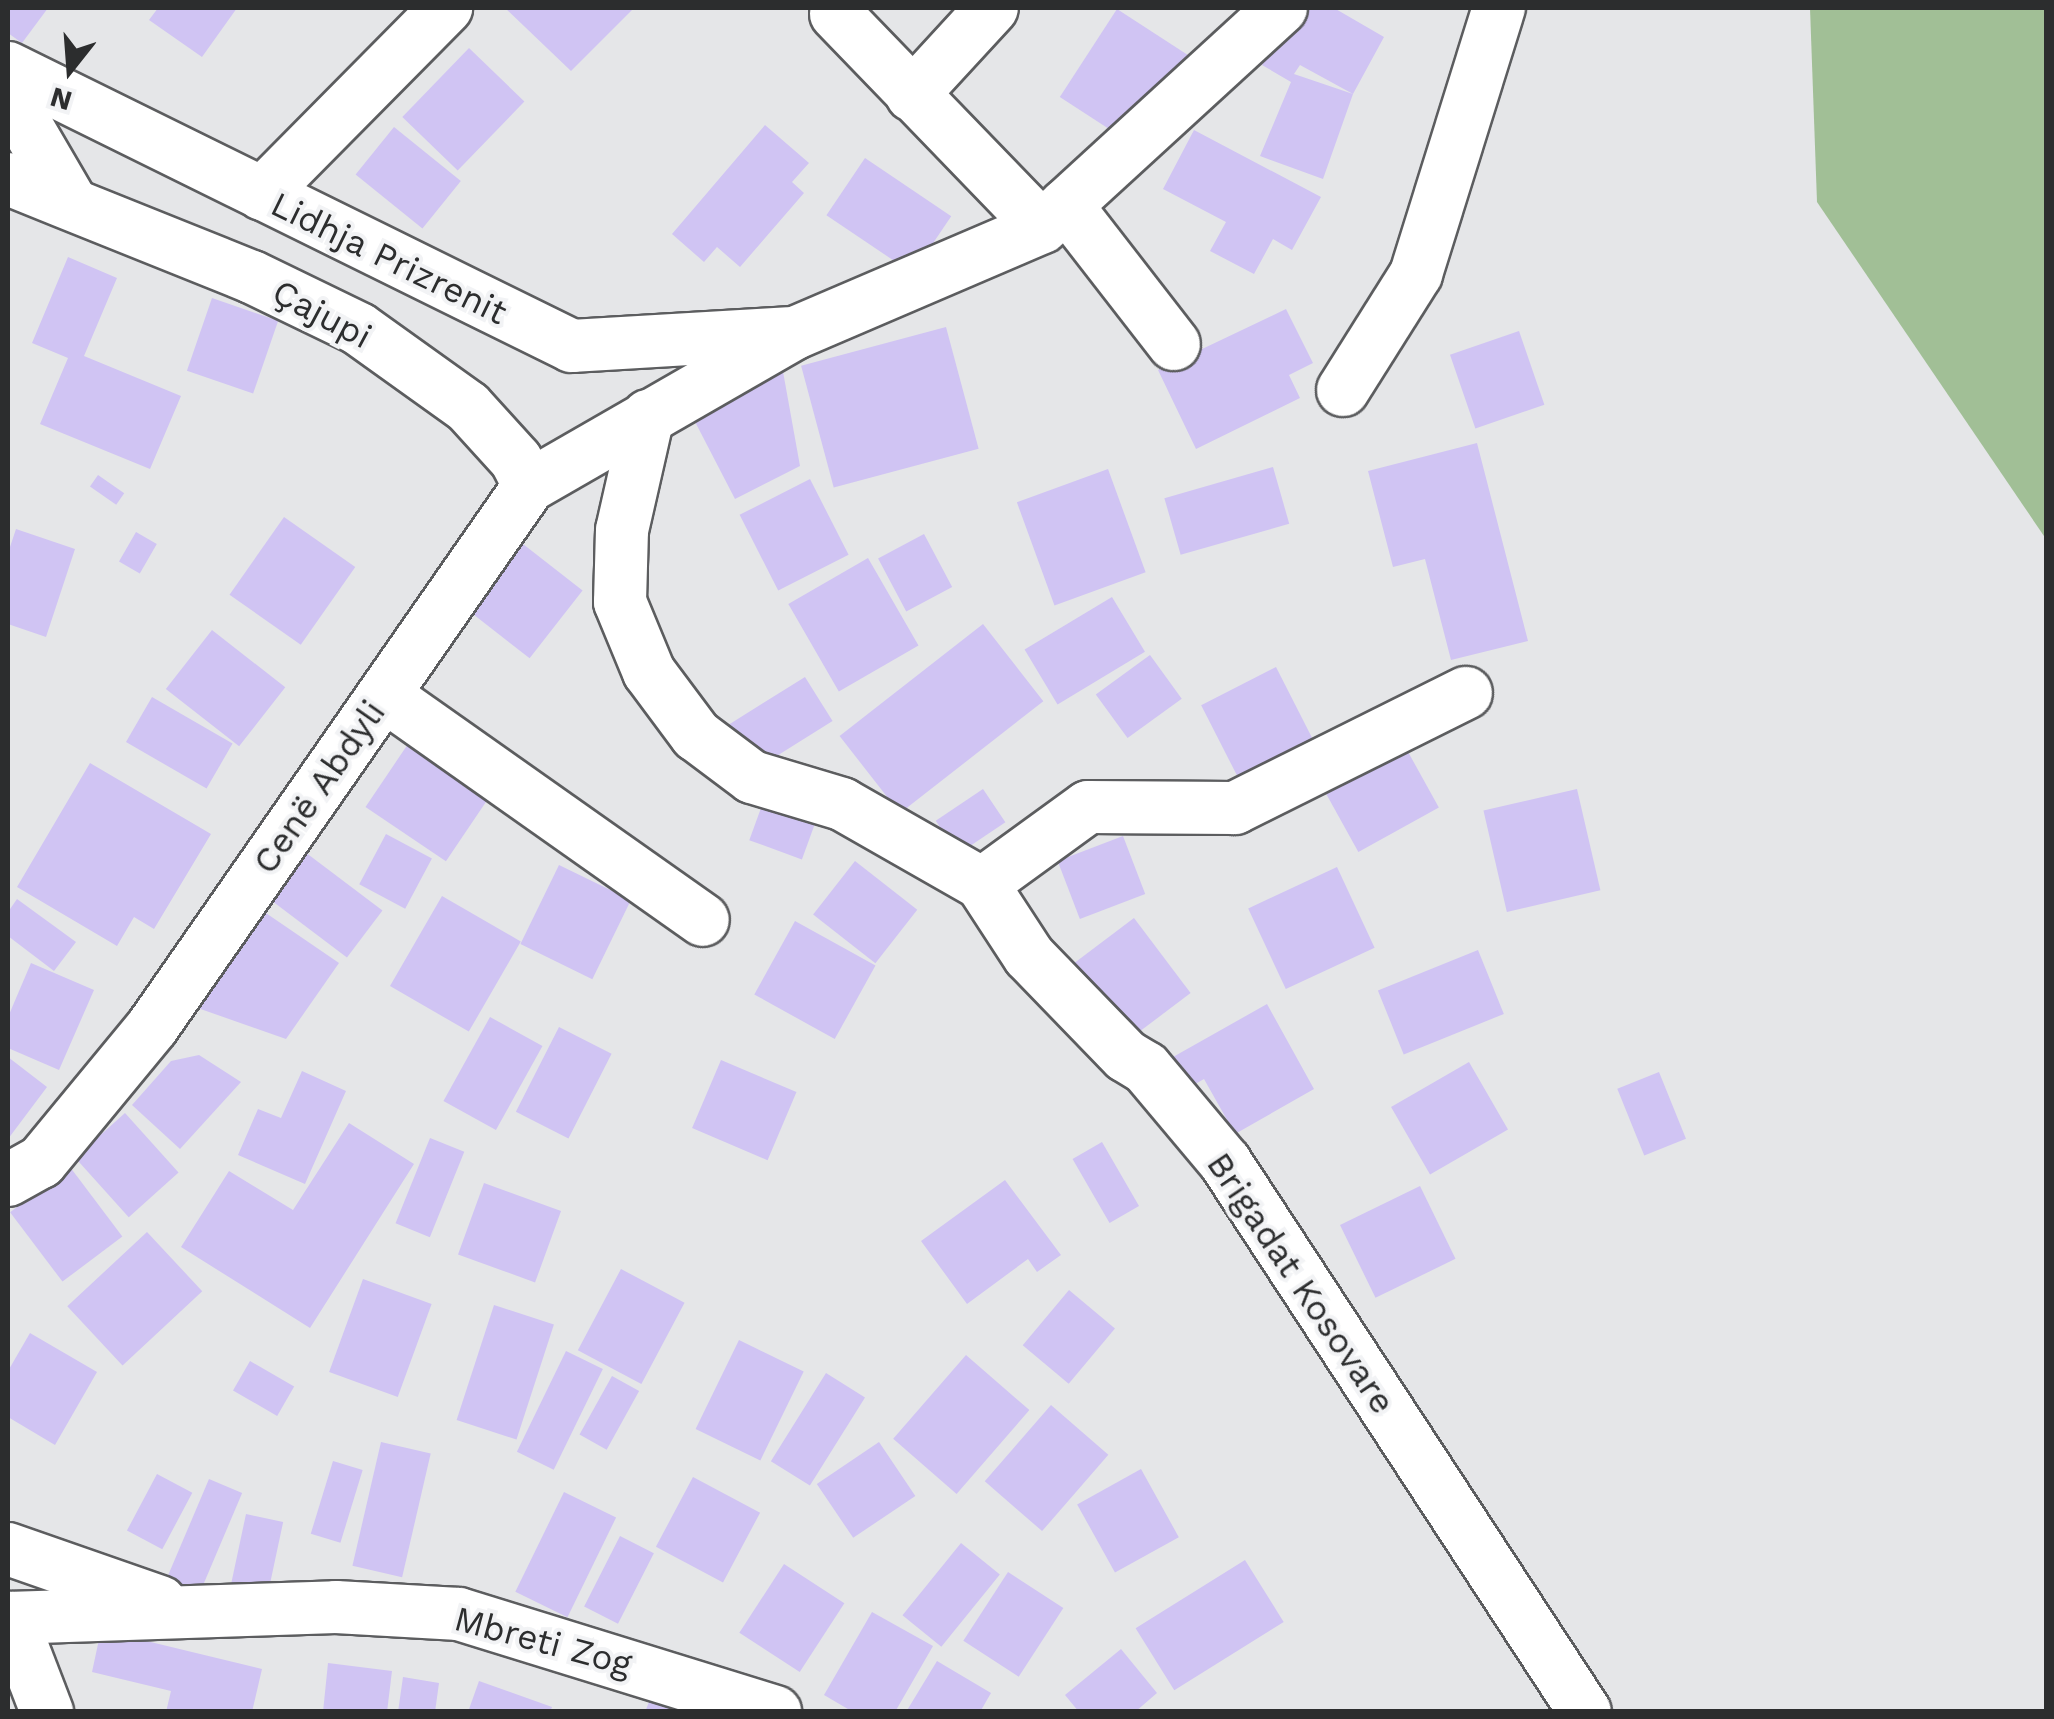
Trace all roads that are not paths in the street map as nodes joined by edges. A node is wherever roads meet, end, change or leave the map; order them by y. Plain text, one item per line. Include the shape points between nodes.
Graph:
1 (446, 8) edge
2 (992, 8) edge
3 (1281, 8) edge
4 (1498, 8) edge
5 (836, 14) dead end
6 (11, 70) edge
7 (912, 95) junction
8 (8, 178) edge
9 (262, 194) junction
10 (72, 204) junction
11 (1054, 216) junction
12 (795, 333) junction
13 (1174, 344) dead end
14 (1343, 390) dead end
15 (648, 416) junction
16 (529, 486) junction
17 (1466, 693) dead end
18 (384, 695) junction
19 (982, 884) junction
20 (703, 920) dead end
21 (8, 1180) edge
22 (8, 1549) edge
23 (185, 1610) junction
24 (9, 1618) edge
25 (47, 1712) edge
26 (775, 1712) edge
27 (1585, 1712) edge

1 - 9 street
2 - 7 street
3 - 11 street, Lidhja Prizrenit
4 - 14 street via 1416,274
5 - 7 street
6 - 9 street, Lidhja Prizrenit
6 - 10 street via 26,126
7 - 11 street
8 - 10 street, Çajupi
9 - 12 street, Lidhja Prizrenit via 572,346
10 - 16 street, Çajupi via 359,329 468,407 516,460
11 - 12 street, Lidhja Prizrenit
11 - 13 street
12 - 15 street, Lidhja Prizrenit
15 - 16 street, Cenë Abdyli
15 - 19 street, Brigadat Kosovare via 622,530 620,602 650,672 696,735 752,778 842,804
16 - 18 street, Cenë Abdyli
17 - 19 street via 1235,808 1088,807
18 - 20 street
18 - 21 street, Cenë Abdyli via 153,1026 40,1162
19 - 27 street, Brigadat Kosovare via 1029,956 1126,1056 1146,1068 1224,1162
22 - 23 street, Mbreti Zog
23 - 24 street, Mbreti Zog
23 - 26 street, Mbreti Zog via 336,1607 459,1614
24 - 25 street, Mbreti Zog

